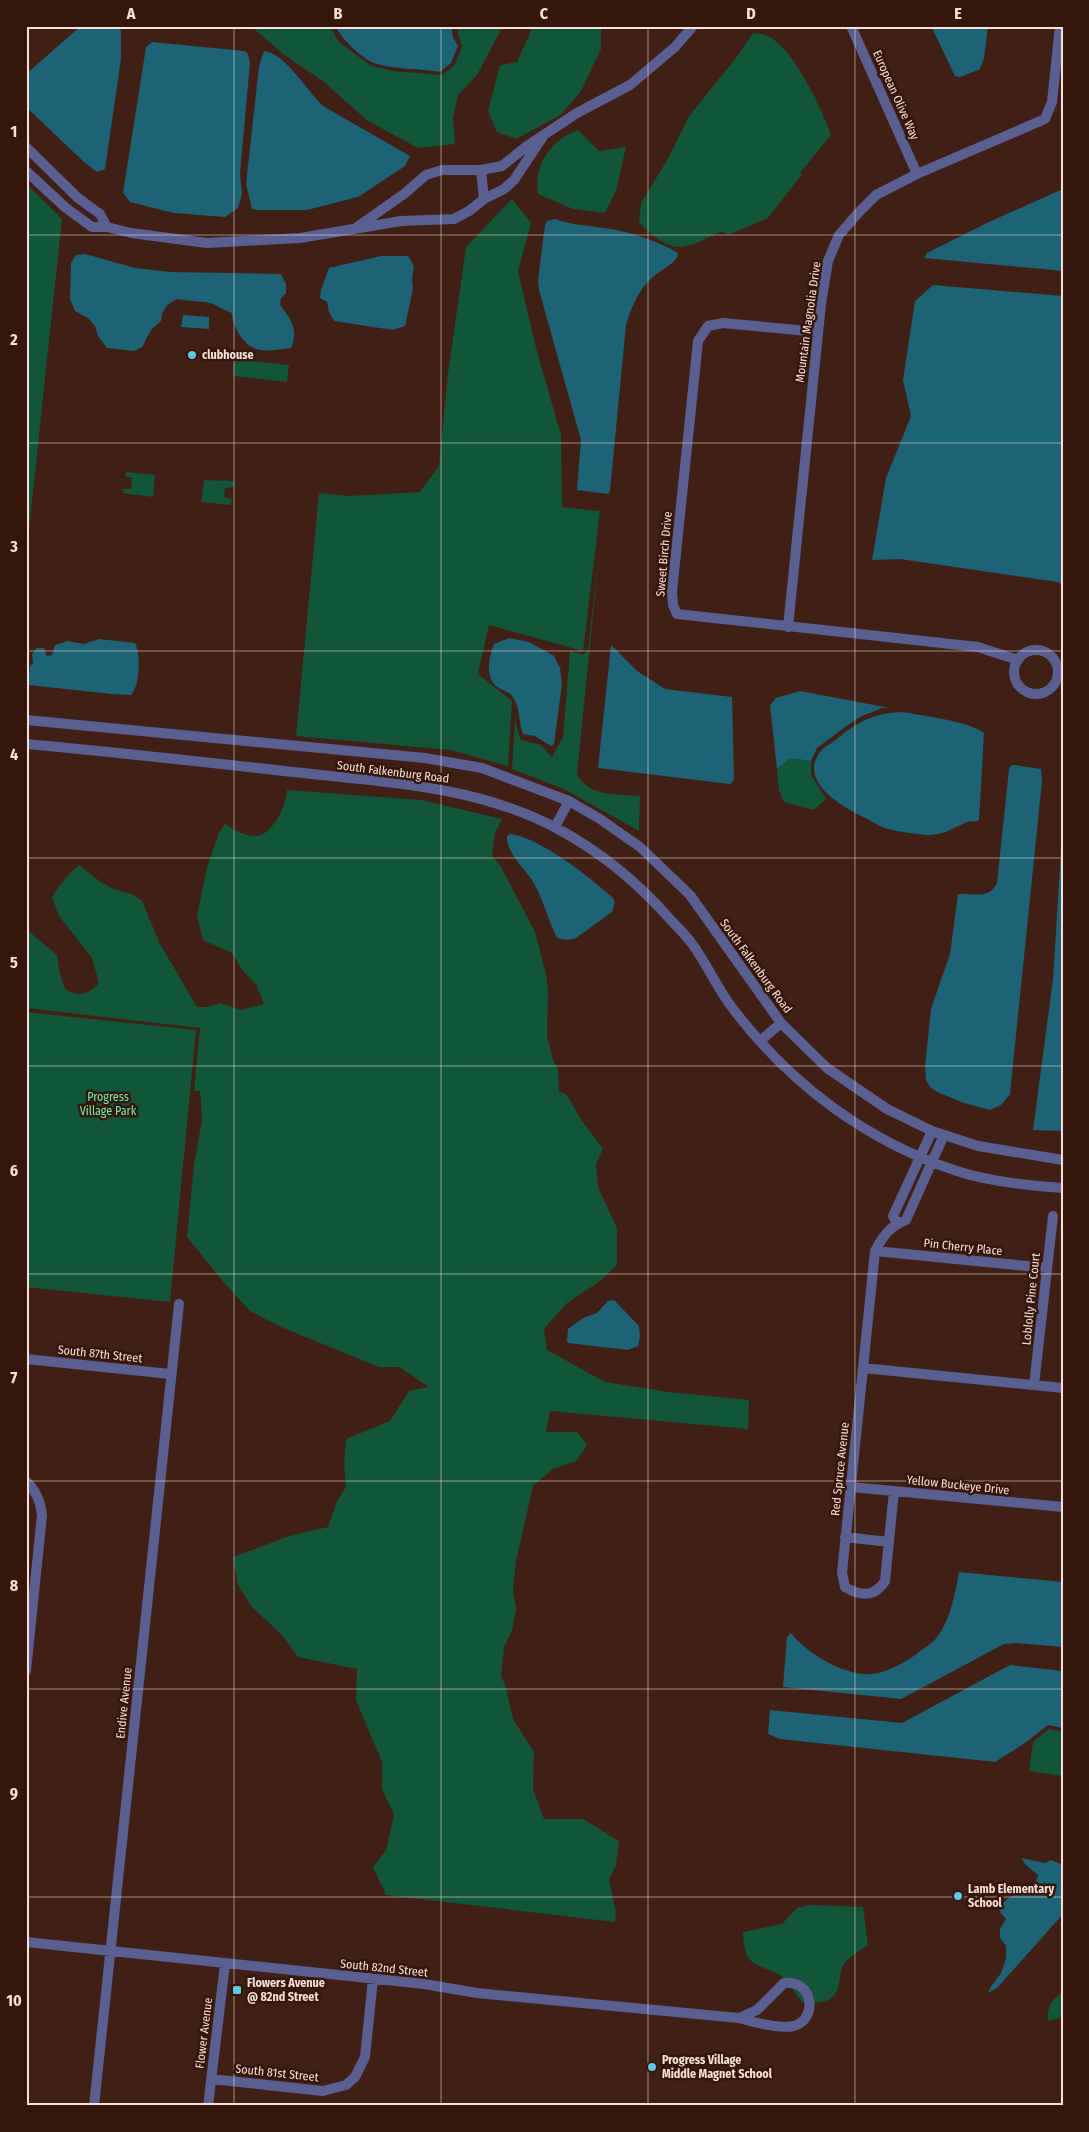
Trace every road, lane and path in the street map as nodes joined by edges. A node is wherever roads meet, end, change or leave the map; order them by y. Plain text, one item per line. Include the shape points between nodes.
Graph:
1 (693, 26) edge
2 (851, 26) edge
3 (1060, 26) edge
4 (544, 135) junction
5 (26, 148) edge
6 (481, 170) junction
7 (26, 172) edge
8 (917, 174) junction
9 (484, 199) junction
10 (107, 227) junction
11 (354, 229) junction
12 (818, 332) junction
13 (788, 627) junction
14 (1018, 660) junction
15 (26, 720) edge
16 (26, 744) edge
17 (569, 801) junction
18 (555, 827) junction
19 (781, 1023) junction
20 (760, 1041) junction
21 (932, 1132) junction
22 (944, 1135) junction
23 (920, 1157) junction
24 (1063, 1160) edge
25 (932, 1162) junction
26 (1063, 1188) edge
27 (902, 1199) junction
28 (913, 1204) junction
29 (1053, 1216) dead end
30 (897, 1223) junction
31 (876, 1251) junction
32 (1047, 1268) junction
33 (179, 1304) dead end
34 (26, 1358) edge
35 (864, 1368) junction
36 (170, 1374) junction
37 (1034, 1385) junction
38 (1063, 1388) edge
39 (26, 1481) edge
40 (851, 1487) junction
41 (894, 1491) junction
42 (1063, 1507) edge
43 (845, 1537) junction
44 (889, 1542) junction
45 (26, 1671) edge
46 (26, 1942) edge
47 (110, 1952) junction
48 (225, 1964) junction
49 (373, 1979) junction
50 (739, 2018) junction
51 (211, 2079) junction
52 (94, 2106) edge
53 (208, 2106) edge

1 - 4 street via 674,48 630,85 577,112
2 - 8 street, European Olive Way
3 - 8 street, Mountain Magnolia Drive via 1052,102 1045,119
4 - 6 street via 502,166
4 - 9 street via 514,180
5 - 10 street via 78,198 100,214
6 - 9 street
6 - 11 street via 442,170 426,175
7 - 10 street via 92,227
8 - 12 street, Mountain Magnolia Drive via 876,195 839,236 828,260
9 - 11 street via 454,218 401,221
10 - 11 street via 130,234 208,243 300,238
12 - 13 street, Mountain Magnolia Drive
12 - 13 street, Sweet Birch Drive via 723,323 708,326 698,341 672,592 677,614
13 - 14 street, Sweet Birch Drive via 978,647
14 - 14 street via 1023,654 1037,650 1051,656 1058,669 1055,684 1044,693 1024,691 1014,673
15 - 17 street, South Falkenburg Road via 426,758 482,768
16 - 18 street, South Falkenburg Road via 425,786 491,800
17 - 18 street
17 - 19 street, South Falkenburg Road via 640,847 690,895
18 - 20 street, South Falkenburg Road via 598,854 646,893 692,943 733,1009
19 - 20 street
19 - 21 street, South Falkenburg Road via 827,1068 888,1109
20 - 23 street, South Falkenburg Road via 804,1087 868,1132
21 - 22 street, South Falkenburg Road
21 - 23 street
22 - 24 street, South Falkenburg Road via 978,1146
22 - 25 street, Red Spruce Avenue
23 - 25 street, South Falkenburg Road
23 - 27 street
25 - 26 street, South Falkenburg Road via 960,1172
25 - 28 street, Red Spruce Avenue
27 - 28 street
27 - 30 street via 893,1216
28 - 30 street, Red Spruce Avenue via 906,1220
29 - 32 street, Loblolly Pine Court
30 - 31 street, Red Spruce Avenue via 884,1235
31 - 32 street, Pin Cherry Place
31 - 35 street, Red Spruce Avenue
32 - 37 street, Loblolly Pine Court
33 - 36 street, Endive Avenue
34 - 36 street, South 87th Street
35 - 37 street
35 - 40 street, Red Spruce Avenue
36 - 47 street, Endive Avenue
37 - 38 street
39 - 45 street via 41,1502 42,1515
40 - 41 street, Yellow Buckeye Drive
40 - 43 street, Red Spruce Avenue
41 - 42 street, Yellow Buckeye Drive
41 - 44 street, Red Spruce Avenue
43 - 44 street
43 - 44 street, Red Spruce Avenue via 842,1573 845,1587 854,1593 869,1595 884,1581
46 - 47 street, South 82nd Street
47 - 48 street, South 82nd Street
47 - 52 street, Endive Avenue
48 - 49 street, South 82nd Street
48 - 51 street, Flower Avenue
49 - 50 street, South 82nd Street via 477,1993
49 - 51 street, South 81st Street via 365,2056 346,2085 323,2091
50 - 50 street, South 82nd Street via 758,2010 784,1983 794,1982 803,1987 810,2002 810,2009 794,2026
51 - 53 street, Flower Avenue

